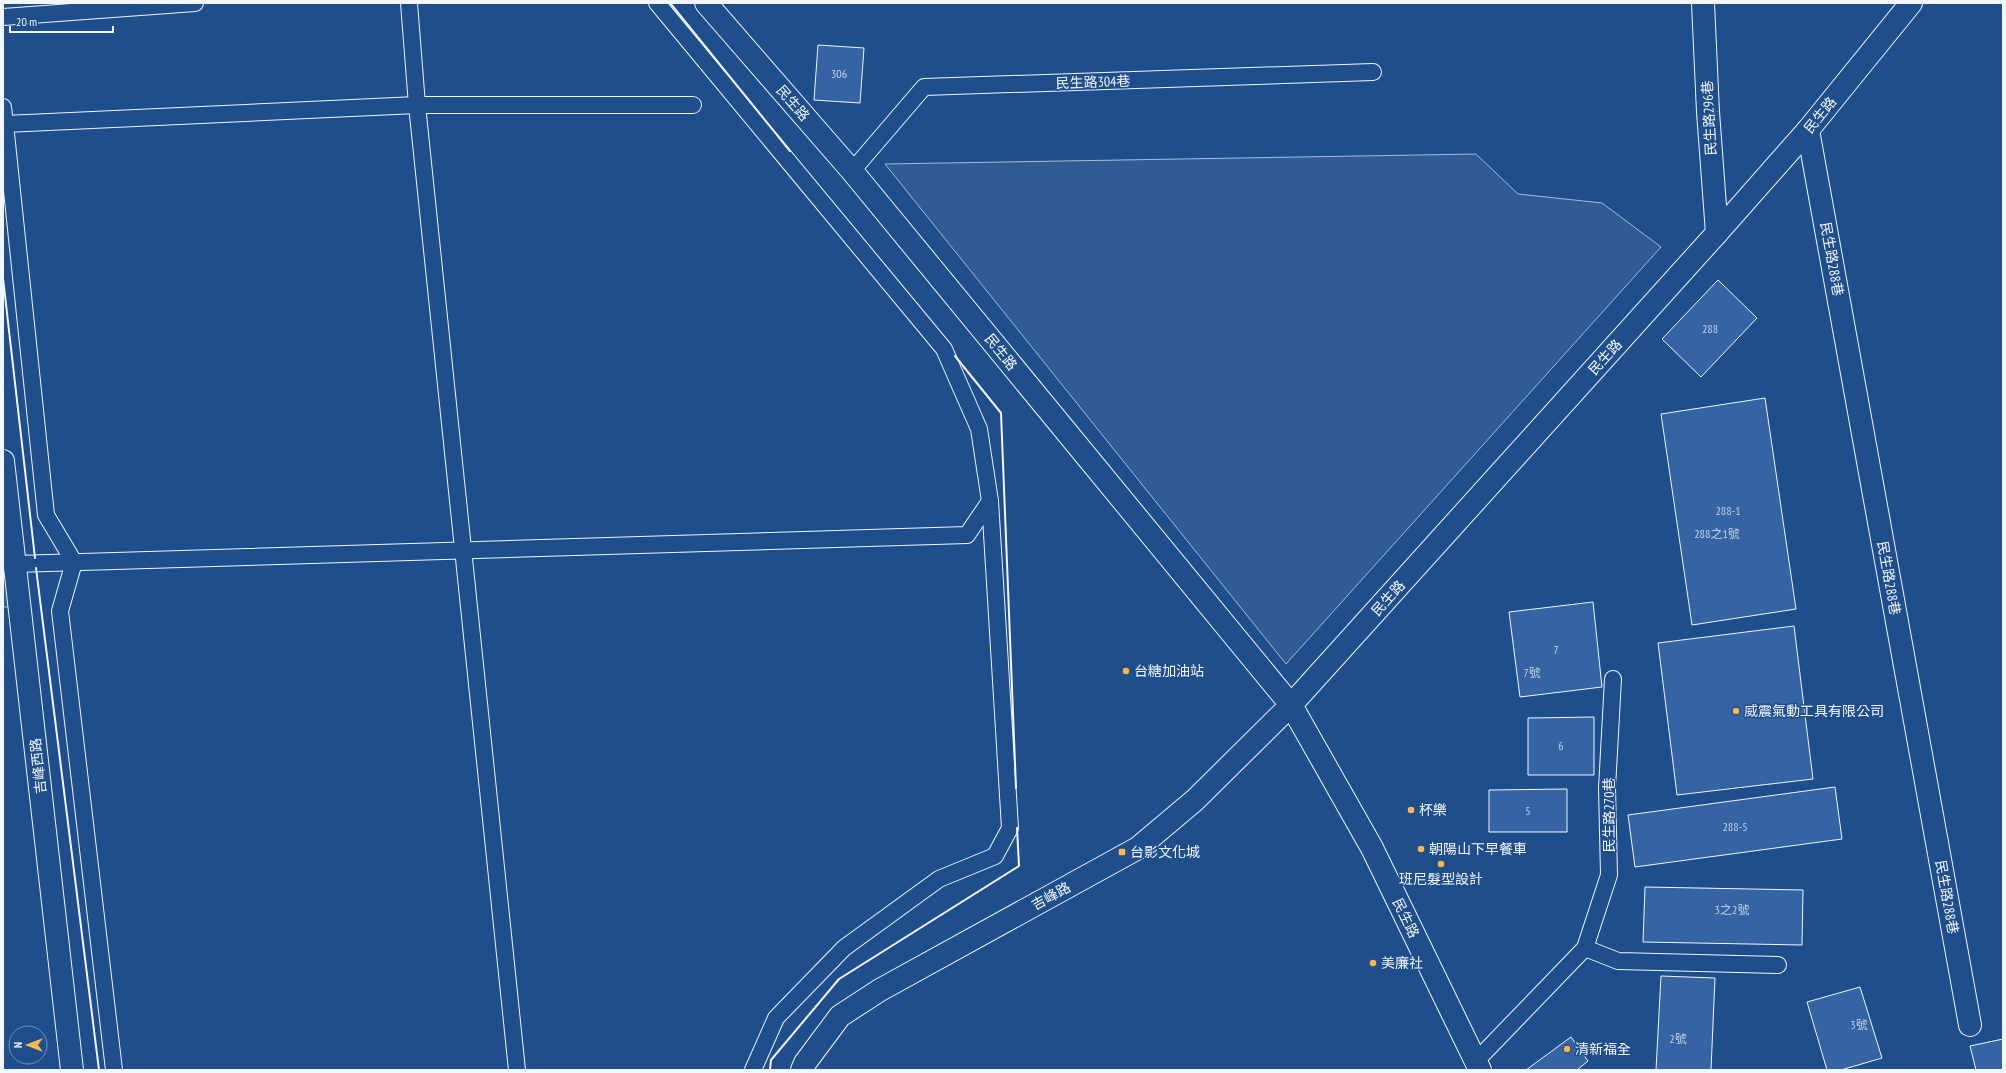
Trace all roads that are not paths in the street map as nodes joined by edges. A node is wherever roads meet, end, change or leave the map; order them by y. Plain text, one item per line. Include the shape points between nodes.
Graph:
1 (195, 3) edge
2 (409, 3) edge
3 (656, 3) edge
4 (706, 3) edge
5 (1703, 3) edge
6 (1911, 3) edge
7 (3, 17) edge
8 (1373, 72) dead end
9 (417, 105) junction
10 (693, 105) dead end
11 (3, 107) edge
12 (5, 124) junction
13 (1808, 130) junction
14 (852, 171) junction
15 (1717, 233) junction
16 (3, 461) edge
17 (990, 501) junction
18 (464, 550) junction
19 (74, 562) junction
20 (15, 564) junction
21 (1613, 679) dead end
22 (1291, 705) junction
23 (1585, 948) junction
24 (1778, 965) dead end
25 (1970, 1025) dead end
26 (1478, 1065) edge
27 (72, 1070) edge
28 (114, 1070) edge
29 (517, 1070) edge
30 (753, 1070) edge
31 (802, 1070) edge

1 - 7 lane
2 - 9 lane
3 - 17 lane via 944,348 979,430
4 - 14 street, 民生路
5 - 15 street, 民生路296巷
6 - 13 street, 民生路
8 - 14 lane, 民生路304巷 via 924,87
9 - 10 lane
9 - 12 lane
9 - 18 lane
11 - 12 lane
12 - 19 lane via 46,515
13 - 15 street, 民生路
13 - 25 street, 民生路288巷
14 - 22 street, 民生路
15 - 22 street, 民生路
16 - 20 street, 吉峰西路
17 - 18 lane via 967,535
17 - 30 lane via 1010,828 995,856 939,879 844,948 776,1018
18 - 19 lane
18 - 29 lane
19 - 20 lane
19 - 28 lane via 60,611
20 - 27 street, 吉峰西路
21 - 23 lane, 民生路270巷 via 1607,788 1609,875
22 - 26 street, 民生路 via 1372,848
22 - 31 street, 吉峰路 via 1195,800 1138,848 880,990 840,1016
23 - 24 lane via 1618,961
23 - 26 lane, 民生路270巷

